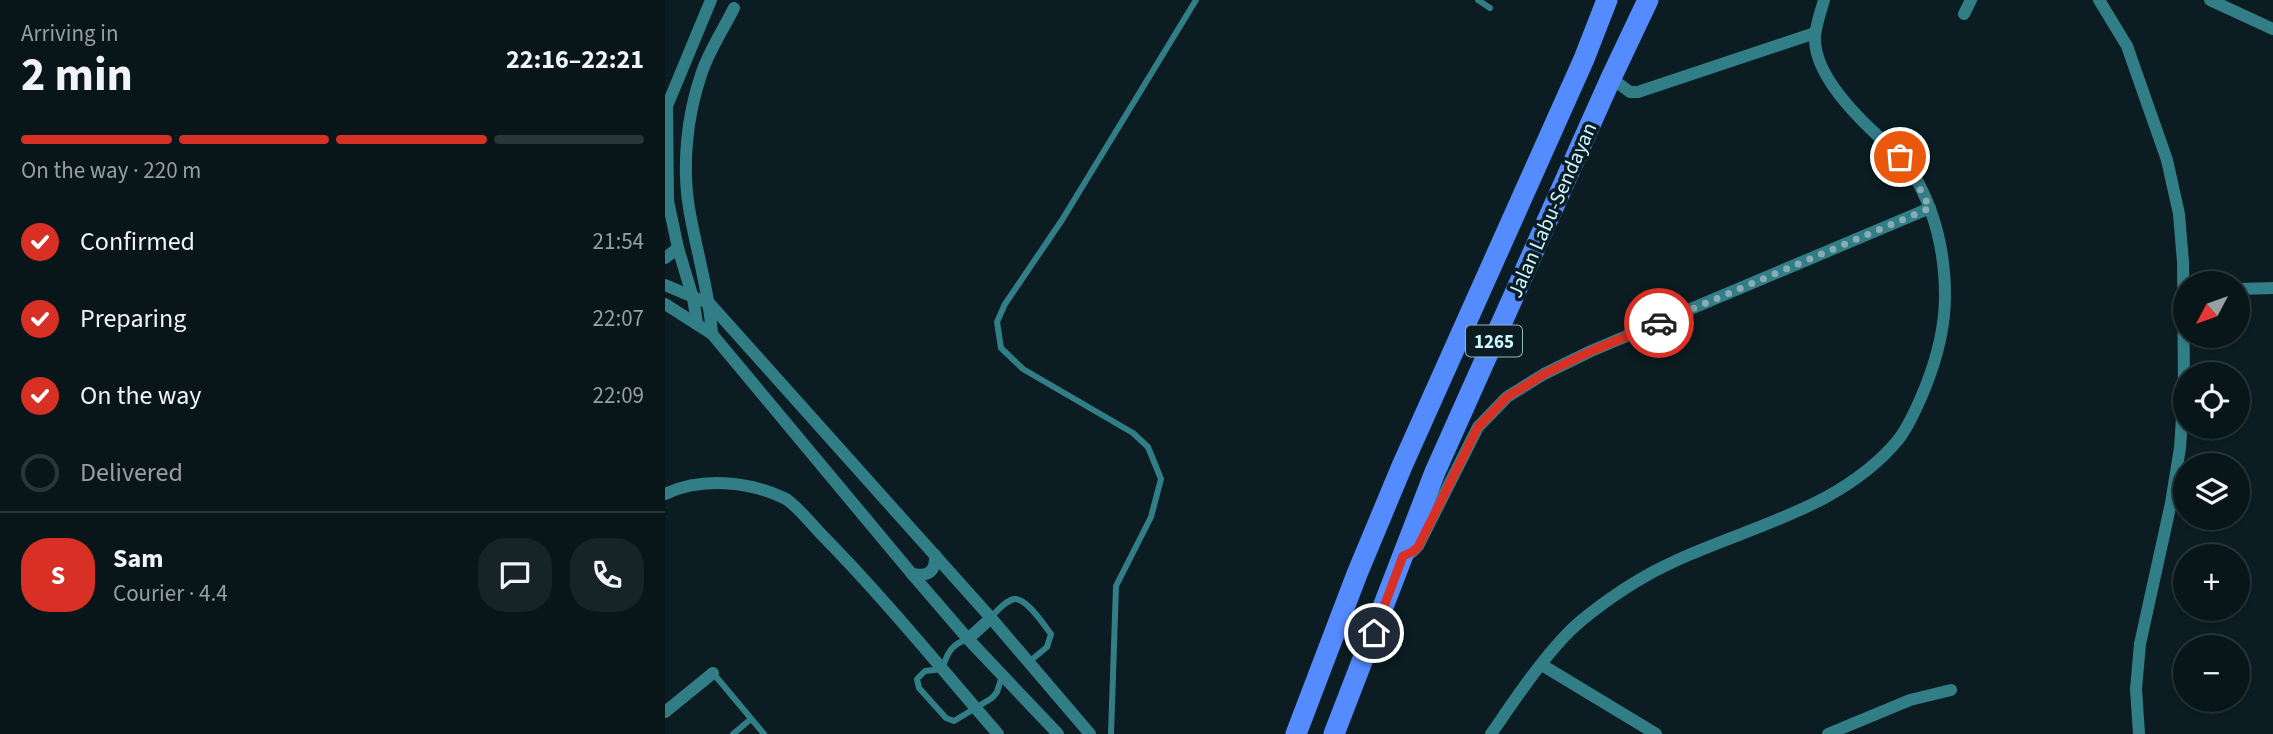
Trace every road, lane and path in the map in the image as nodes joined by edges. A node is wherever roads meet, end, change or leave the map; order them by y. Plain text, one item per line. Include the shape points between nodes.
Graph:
1 (712, 0) edge
2 (1196, 0) edge
3 (1478, 0) edge
4 (1607, 0) edge
5 (1648, 0) edge
6 (1824, 0) edge
7 (1971, 0) edge
8 (2099, 0) edge
9 (2210, 0) edge
10 (734, 8) dead end
11 (1490, 8) dead end
12 (1963, 13) dead end
13 (2273, 29) edge
14 (1815, 33) junction
15 (1611, 78) junction
16 (666, 106) edge
17 (1930, 208) junction
18 (678, 248) junction
19 (665, 258) edge
20 (2184, 271) edge
21 (665, 285) edge
22 (2273, 288) edge
23 (2251, 289) edge
24 (693, 298) junction
25 (665, 304) edge
26 (710, 304) junction
27 (697, 323) junction
28 (712, 334) junction
29 (2184, 348) edge
30 (665, 494) edge
31 (935, 555) junction
32 (1403, 556) junction
33 (912, 575) junction
34 (991, 618) junction
35 (968, 639) junction
36 (1029, 662) junction
37 (1542, 665) junction
38 (942, 670) junction
39 (713, 673) joint
40 (1003, 675) junction
41 (1951, 690) dead end
42 (976, 708) junction
43 (665, 712) edge
44 (751, 719) junction
45 (733, 734) edge
46 (764, 734) edge
47 (998, 734) edge
48 (1058, 734) edge
49 (1090, 734) edge
50 (1111, 734) edge
51 (1296, 734) edge
52 (1334, 734) edge
53 (1491, 734) edge
54 (1656, 734) edge
55 (1828, 734) edge
56 (2139, 734) edge

1 - 16 street
2 - 50 lane via 997,322 1002,348 1023,369 1133,433 1148,447 1161,479 1151,517 1116,586
3 - 11 lane
4 - 51 main road, Jalan Labu-Sendayan / 1265 via 1402,466
5 - 15 main road, Jalan Labu-Sendayan / 1265
6 - 14 street
7 - 12 street
8 - 20 street via 2127,46 2167,160 2179,214
9 - 13 street
10 - 26 street via 701,74 687,155 688,204
14 - 15 street via 1638,92 1630,92
14 - 17 street via 1822,67 1852,112 1910,170
15 - 32 main road, Jalan Labu-Sendayan / 1265
16 - 18 street via 669,201
17 - 32 street via 1591,351 1507,397 1478,427 1418,547
17 - 37 street via 1941,241 1945,321 1930,376 1899,439 1832,495 1644,577 1565,635
18 - 19 street
18 - 24 street
21 - 24 street
22 - 23 street
24 - 26 street
24 - 27 street
25 - 27 street
26 - 28 street
26 - 31 street
27 - 28 street
28 - 33 street
29 - 56 street via 2180,448 2140,644
30 - 38 street via 711,483 738,485 786,499
31 - 33 street via 931,573
31 - 34 street
32 - 52 main road, Jalan Labu-Sendayan / 1265
33 - 35 street
34 - 35 street
34 - 36 street
34 - 36 lane via 1012,599 1025,602 1051,634 1047,647
35 - 38 lane via 948,652
35 - 40 street
36 - 49 street
37 - 53 street
37 - 54 street
38 - 42 street
38 - 42 lane via 925,671 916,684 946,718 961,719
39 - 43 street
39 - 44 lane
40 - 42 lane via 997,692
40 - 48 street
41 - 55 street
42 - 47 street
44 - 45 lane
44 - 46 lane

